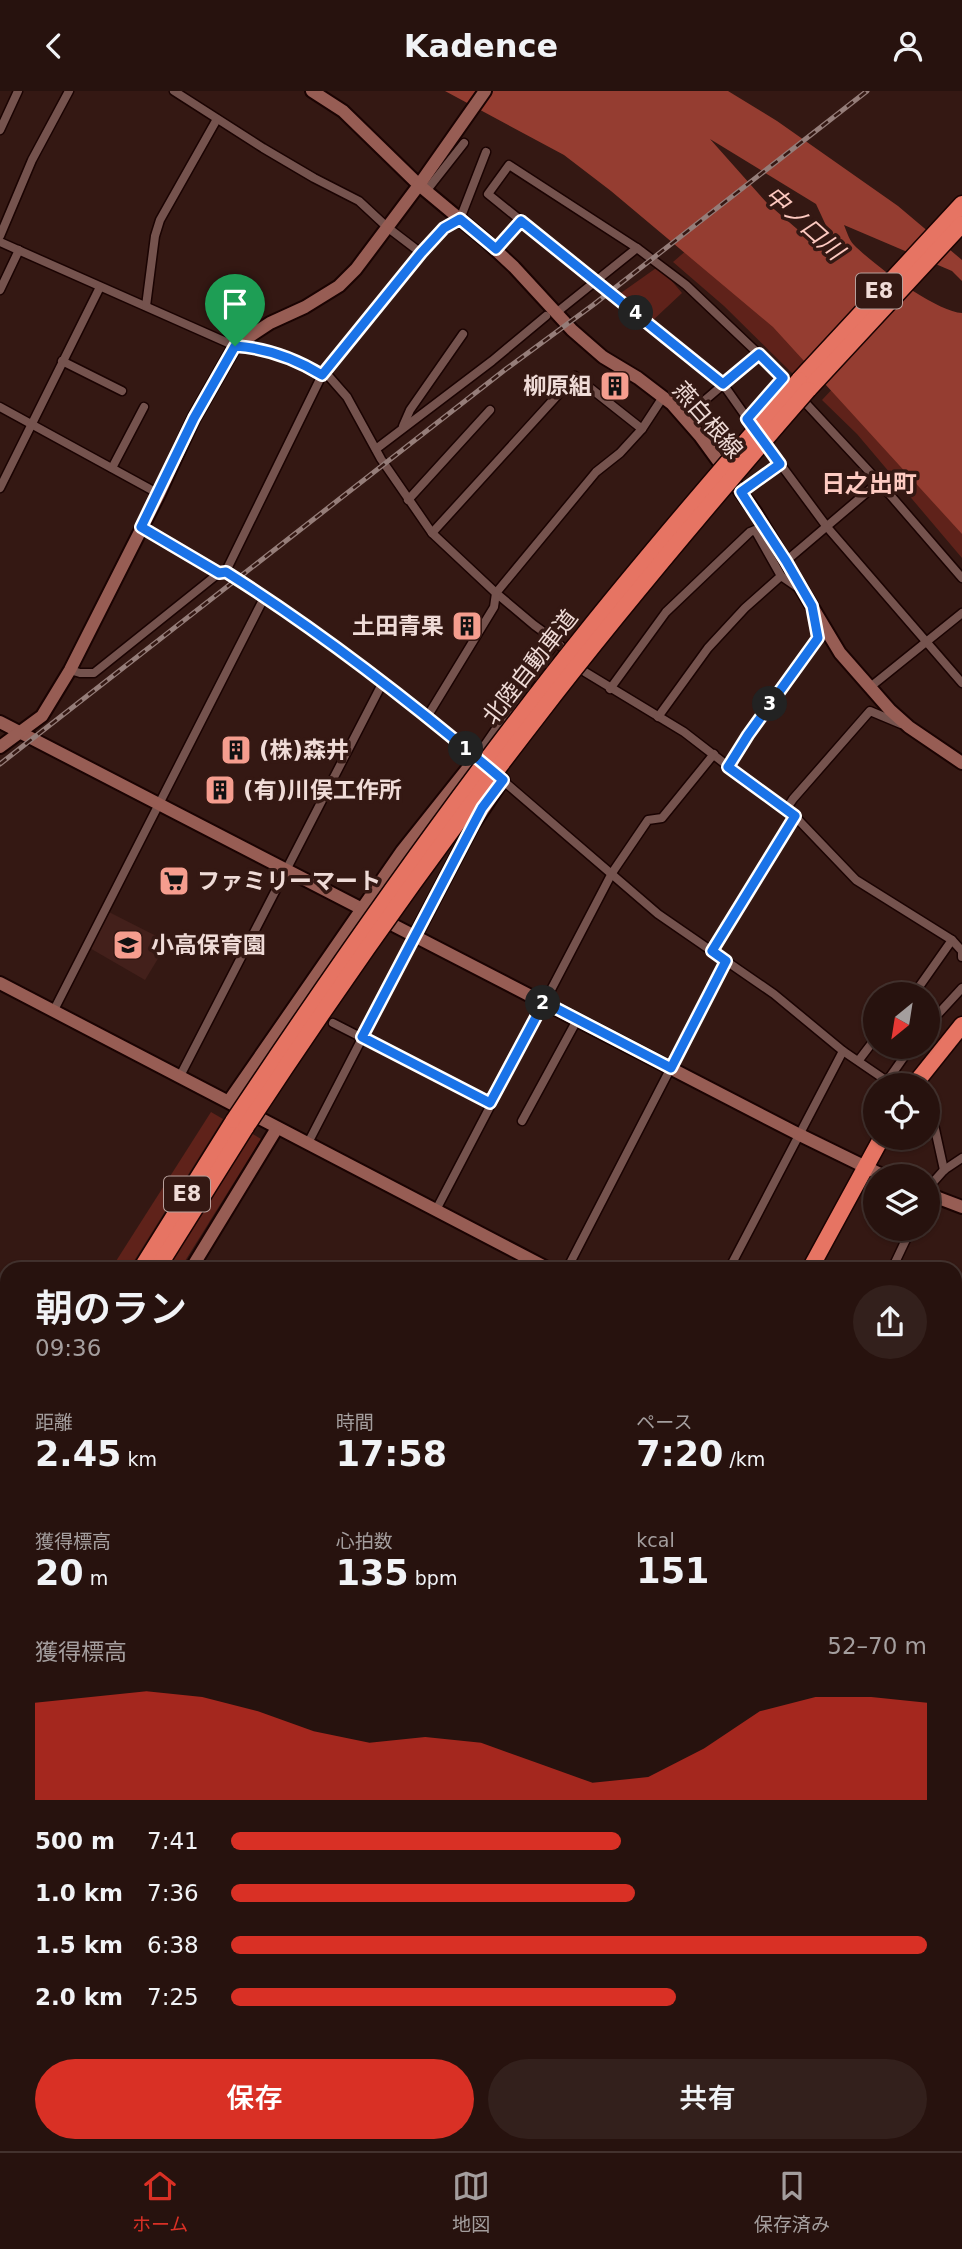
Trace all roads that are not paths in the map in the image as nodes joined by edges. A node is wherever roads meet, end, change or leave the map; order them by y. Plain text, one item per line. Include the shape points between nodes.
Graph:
1 (18, 91) edge
2 (69, 91) edge
3 (174, 91) edge
4 (312, 91) edge
5 (485, 91) edge
6 (216, 119) junction
7 (0, 130) edge
8 (486, 152) dead end
9 (423, 187) junction
10 (962, 204) edge
11 (460, 219) junction
12 (521, 221) junction
13 (962, 224) edge
14 (387, 227) junction
15 (0, 236) edge
16 (0, 241) edge
17 (637, 248) junction
18 (496, 249) junction
19 (19, 250) junction
20 (421, 253) junction
21 (596, 281) junction
22 (100, 287) junction
23 (0, 290) edge
24 (146, 306) junction
25 (551, 315) junction
26 (463, 334) dead end
27 (235, 346) junction
28 (759, 354) junction
29 (62, 361) junction
30 (323, 374) junction
31 (783, 378) junction
32 (723, 384) junction
33 (122, 391) dead end
34 (663, 397) junction
35 (0, 407) edge
36 (144, 407) dead end
37 (490, 410) dead end
38 (684, 418) junction
39 (747, 419) junction
40 (33, 424) junction
41 (402, 429) junction
42 (642, 429) junction
43 (376, 449) junction
44 (780, 464) junction
45 (112, 468) junction
46 (879, 482) junction
47 (0, 488) edge
48 (741, 492) junction
49 (159, 494) junction
50 (408, 500) junction
51 (141, 527) junction
52 (827, 527) junction
53 (432, 533) junction
54 (786, 561) junction
55 (223, 572) junction
56 (781, 576) junction
57 (962, 579) edge
58 (804, 591) junction
59 (496, 593) junction
60 (265, 596) junction
61 (812, 606) junction
62 (962, 613) edge
63 (556, 641) junction
64 (926, 642) junction
65 (70, 670) junction
66 (383, 682) junction
67 (962, 683) edge
68 (869, 688) junction
69 (610, 689) junction
70 (427, 716) junction
71 (658, 717) junction
72 (0, 722) edge
73 (909, 727) junction
74 (19, 732) junction
75 (0, 747) edge
76 (714, 754) junction
77 (476, 758) junction
78 (962, 763) edge
79 (728, 767) junction
80 (503, 780) junction
81 (159, 803) junction
82 (787, 809) junction
83 (795, 816) junction
84 (287, 869) junction
85 (612, 873) junction
86 (361, 909) junction
87 (415, 936) junction
88 (952, 940) junction
89 (712, 951) junction
90 (962, 951) edge
91 (962, 957) edge
92 (726, 961) junction
93 (922, 982) edge
94 (0, 983) edge
95 (962, 988) edge
96 (544, 1002) junction
97 (54, 1010) junction
98 (940, 1012) edge
99 (577, 1020) junction
100 (333, 1023) dead end
101 (962, 1025) edge
102 (362, 1037) junction
103 (843, 1051) junction
104 (863, 1054) edge
105 (903, 1059) edge
106 (859, 1060) junction
107 (671, 1068) junction
108 (924, 1073) edge
109 (180, 1076) junction
110 (229, 1101) junction
111 (490, 1103) junction
112 (522, 1121) dead end
113 (240, 1124) junction
114 (277, 1128) junction
115 (798, 1134) junction
116 (308, 1143) junction
117 (940, 1150) edge
118 (962, 1158) edge
119 (863, 1167) edge
120 (944, 1170) junction
121 (863, 1172) edge
122 (940, 1174) edge
123 (940, 1199) edge
124 (962, 1207) edge
125 (436, 1210) junction
126 (905, 1241) edge
127 (146, 1262) edge
128 (161, 1262) edge
129 (195, 1262) edge
130 (536, 1262) edge
131 (571, 1262) edge
132 (733, 1262) edge
133 (814, 1262) edge
134 (895, 1262) edge

1 - 7 street
2 - 15 street via 32,160
3 - 6 street
4 - 9 street, 燕白根線 via 343,111
5 - 9 street via 459,139
6 - 14 street via 359,201
6 - 24 street via 160,220
8 - 11 street
9 - 11 street, 燕白根線
9 - 14 street
10 - 113 highway, 北陸自動車道 / E8, bridge via 799,380 593,623 393,888
11 - 18 street, 燕白根線
11 - 20 street via 444,228
12 - 17 street via 488,194 509,165
12 - 18 street
12 - 21 street
13 - 113 highway, 北陸自動車道 / E8, bridge via 672,548 560,688
14 - 20 street
14 - 27 street via 339,286
16 - 19 street
17 - 21 street
17 - 28 street via 686,285
18 - 25 street, 燕白根線
19 - 22 street
19 - 23 street
20 - 30 street
21 - 25 street
21 - 32 street
22 - 24 street
22 - 29 street
24 - 27 street
25 - 34 street, 燕白根線 via 603,358
25 - 41 street
26 - 41 street via 410,410
27 - 30 street via 267,351
27 - 49 street via 194,418
28 - 31 street
28 - 32 street
29 - 33 street
29 - 40 street
30 - 43 street via 346,397
30 - 55 street
31 - 39 street
31 - 46 street
32 - 38 street
32 - 39 street
34 - 38 street, 燕白根線
34 - 42 street
35 - 40 street
36 - 45 street
37 - 50 street
38 - 48 street, 燕白根線
39 - 44 street
40 - 45 street
40 - 47 street
41 - 43 street
42 - 53 street via 575,376
42 - 59 street via 596,472
43 - 50 street
44 - 48 street
44 - 52 street
45 - 49 street
46 - 52 street
46 - 57 street
48 - 54 street, 燕白根線
49 - 51 street
50 - 53 street
51 - 55 street
51 - 65 street
52 - 54 street
52 - 64 street
53 - 59 street
54 - 58 street, 燕白根線
55 - 60 street
55 - 65 street via 94,673
56 - 58 street
56 - 69 street via 755,530 750,532 666,612
56 - 71 street via 708,648
58 - 61 street, 燕白根線
59 - 63 street
59 - 70 street via 494,607
60 - 66 street
60 - 81 street
61 - 68 street, 燕白根線 via 840,653
61 - 79 street via 818,638
62 - 64 street
63 - 69 street via 585,672
63 - 77 street
64 - 67 street
64 - 68 street
65 - 74 street via 42,716
66 - 70 street
66 - 84 street
68 - 73 street, 燕白根線
69 - 71 street
70 - 77 street
71 - 76 street
72 - 74 street
73 - 78 street, 燕白根線
73 - 82 street via 870,711
74 - 75 street
74 - 81 street
76 - 79 street
76 - 85 street via 662,818 648,820
77 - 80 street
77 - 86 street
79 - 82 street
80 - 85 street
80 - 87 street via 482,808
81 - 84 street
81 - 97 street
82 - 83 street
83 - 88 street via 856,880
83 - 89 street
84 - 86 street
84 - 109 street
85 - 89 street
85 - 96 street
86 - 87 street
86 - 110 street
87 - 96 street
87 - 102 street
88 - 90 street
88 - 93 street
89 - 92 street
90 - 91 street
92 - 103 street
92 - 107 street
94 - 97 street
95 - 98 street
96 - 99 street
96 - 111 street
97 - 109 street
99 - 107 street
99 - 112 street
100 - 102 street
101 - 108 highway
102 - 111 street
102 - 116 street
103 - 106 street
103 - 115 street
104 - 106 street
105 - 106 street via 887,1081
107 - 115 street
107 - 131 street
109 - 110 street
110 - 114 street
111 - 125 street
113 - 127 highway, 北陸自動車道 / E8
113 - 128 highway, 北陸自動車道 / E8
114 - 116 street
114 - 129 street
115 - 119 street
115 - 132 street
116 - 125 street
117 - 120 street
118 - 120 street
120 - 122 street
121 - 133 highway
123 - 124 street
125 - 130 street
126 - 134 street

